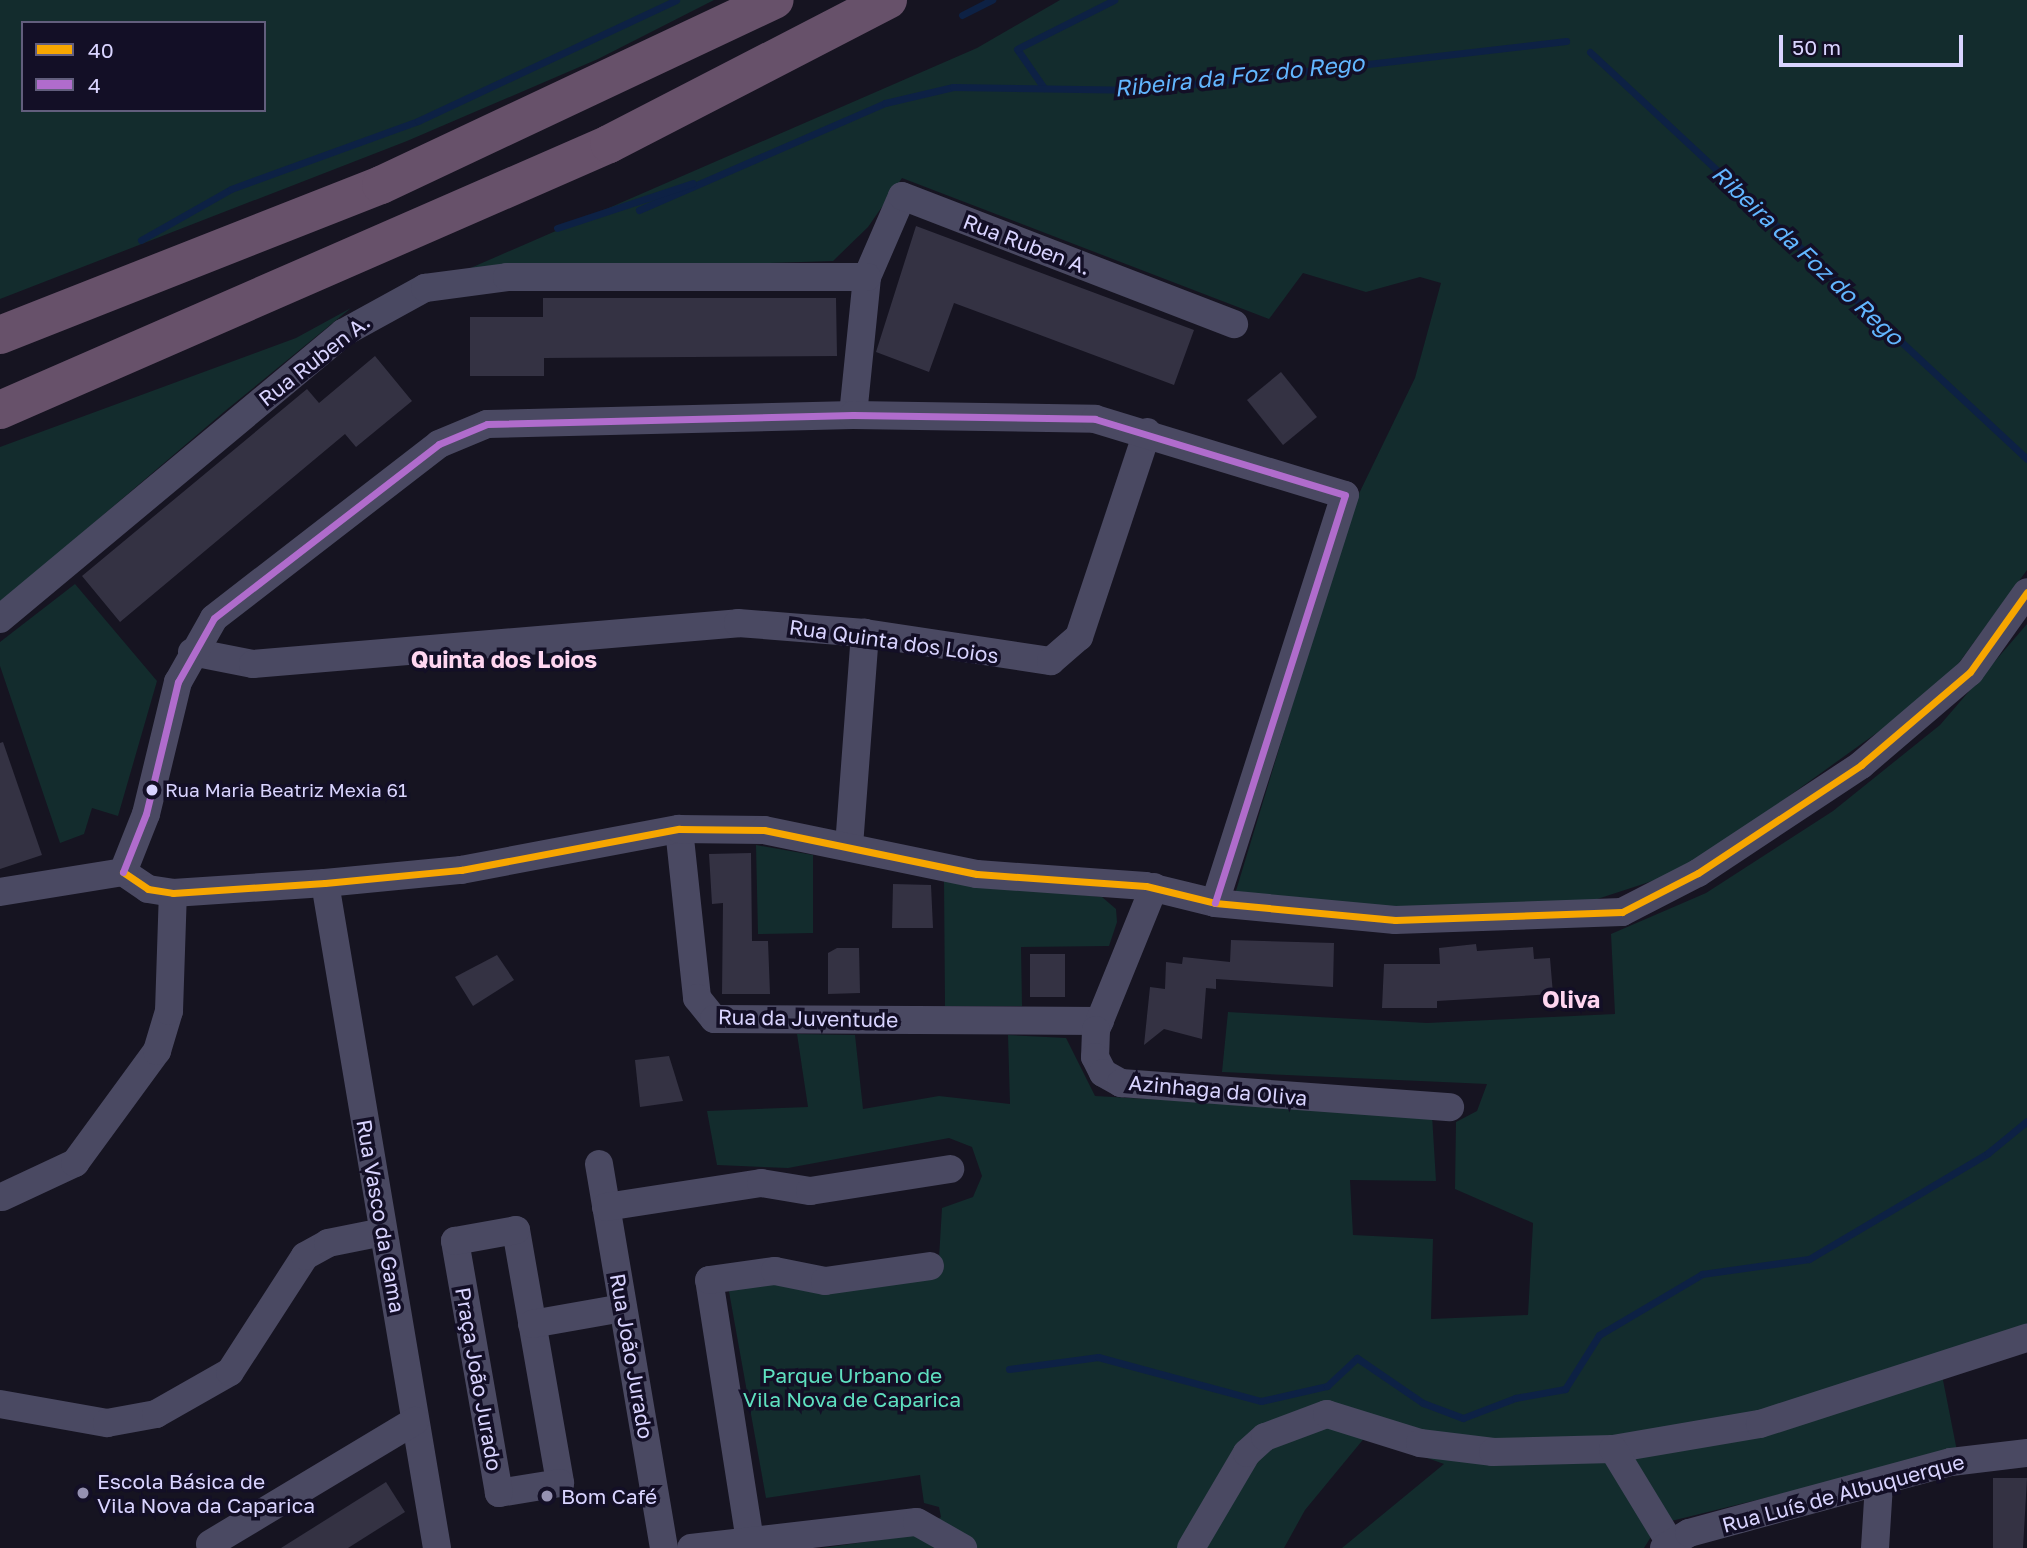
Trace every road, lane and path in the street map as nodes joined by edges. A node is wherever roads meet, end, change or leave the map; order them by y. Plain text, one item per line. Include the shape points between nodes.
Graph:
1 (775, 0) edge
2 (888, 0) edge
3 (867, 277) junction
4 (1234, 324) dead end
5 (3, 334) edge
6 (99, 364) junction
7 (0, 394) edge
8 (0, 410) edge
9 (853, 415) junction
10 (1147, 432) junction
11 (2027, 592) edge
12 (0, 620) edge
13 (865, 633) junction
14 (192, 652) junction
15 (679, 829) junction
16 (849, 846) junction
17 (122, 872) junction
18 (325, 883) junction
19 (1154, 887) junction
20 (0, 892) edge
21 (173, 893) junction
22 (1215, 903) junction
23 (1100, 1021) junction
24 (1450, 1107) dead end
25 (599, 1164) dead end
26 (950, 1169) dead end
27 (2, 1197) dead end
28 (606, 1207) junction
29 (383, 1232) junction
30 (930, 1266) dead end
31 (623, 1308) junction
32 (532, 1324) junction
33 (2027, 1338) edge
34 (0, 1404) edge
35 (415, 1421) junction
36 (1613, 1449) junction
37 (2027, 1453) edge
38 (1879, 1484) junction
39 (750, 1541) junction
40 (210, 1544) dead end
41 (1666, 1544) edge
42 (437, 1548) edge
43 (664, 1548) edge
44 (691, 1548) edge
45 (963, 1548) edge
46 (1191, 1548) edge
47 (1875, 1548) edge

1 - 5 highway via 381,185
2 - 6 highway via 609,144
3 - 4 street, Rua Ruben A. via 902,196
3 - 9 street, Rua Ruben A.
3 - 12 street, Rua Ruben A. via 507,277 425,288 343,333
6 - 7 highway
6 - 8 highway
9 - 10 street via 1095,419
9 - 14 street via 487,424 428,452 215,618
10 - 13 street, Rua Quinta dos Loios via 1068,652 1031,663
10 - 22 street via 1345,495
11 - 22 street via 1970,672 1861,765 1698,873 1622,912 1567,919 1395,920
13 - 14 street, Rua Quinta dos Loios via 738,623 253,664
13 - 16 street
14 - 17 street via 178,682 146,814
15 - 16 street via 764,830
15 - 18 street via 461,870
15 - 23 street, Rua da Juventude via 697,998 714,1019
16 - 19 street via 977,874
17 - 20 street
17 - 21 street via 148,888
18 - 21 street
18 - 29 street, Rua Vasco da Gama
19 - 22 street
19 - 23 street, Azinhaga da Oliva
21 - 27 street via 169,1011 157,1051 75,1163
23 - 24 street, Azinhaga da Oliva via 1095,1056 1103,1073 1121,1083
25 - 28 street, Rua João Jurado
26 - 28 street via 810,1191 761,1183
28 - 31 street, Rua João Jurado
29 - 34 street via 328,1243 305,1256 230,1372 156,1414 107,1423
29 - 35 street, Rua Vasco da Gama
30 - 39 street via 825,1282 775,1271 709,1280
31 - 32 street
31 - 43 street, Rua João Jurado
32 - 32 street, Praça João Jurado via 516,1230 455,1241 499,1493 559,1483
33 - 36 street via 1760,1424
35 - 40 street
35 - 42 street, Rua Vasco da Gama
36 - 41 street
36 - 46 street via 1493,1452 1420,1443 1327,1414 1265,1437 1247,1453
37 - 38 street, Rua Luís de Albuquerque via 1951,1462
38 - 41 street, Rua Luís de Albuquerque
38 - 47 street
39 - 44 street
39 - 45 street via 917,1522

